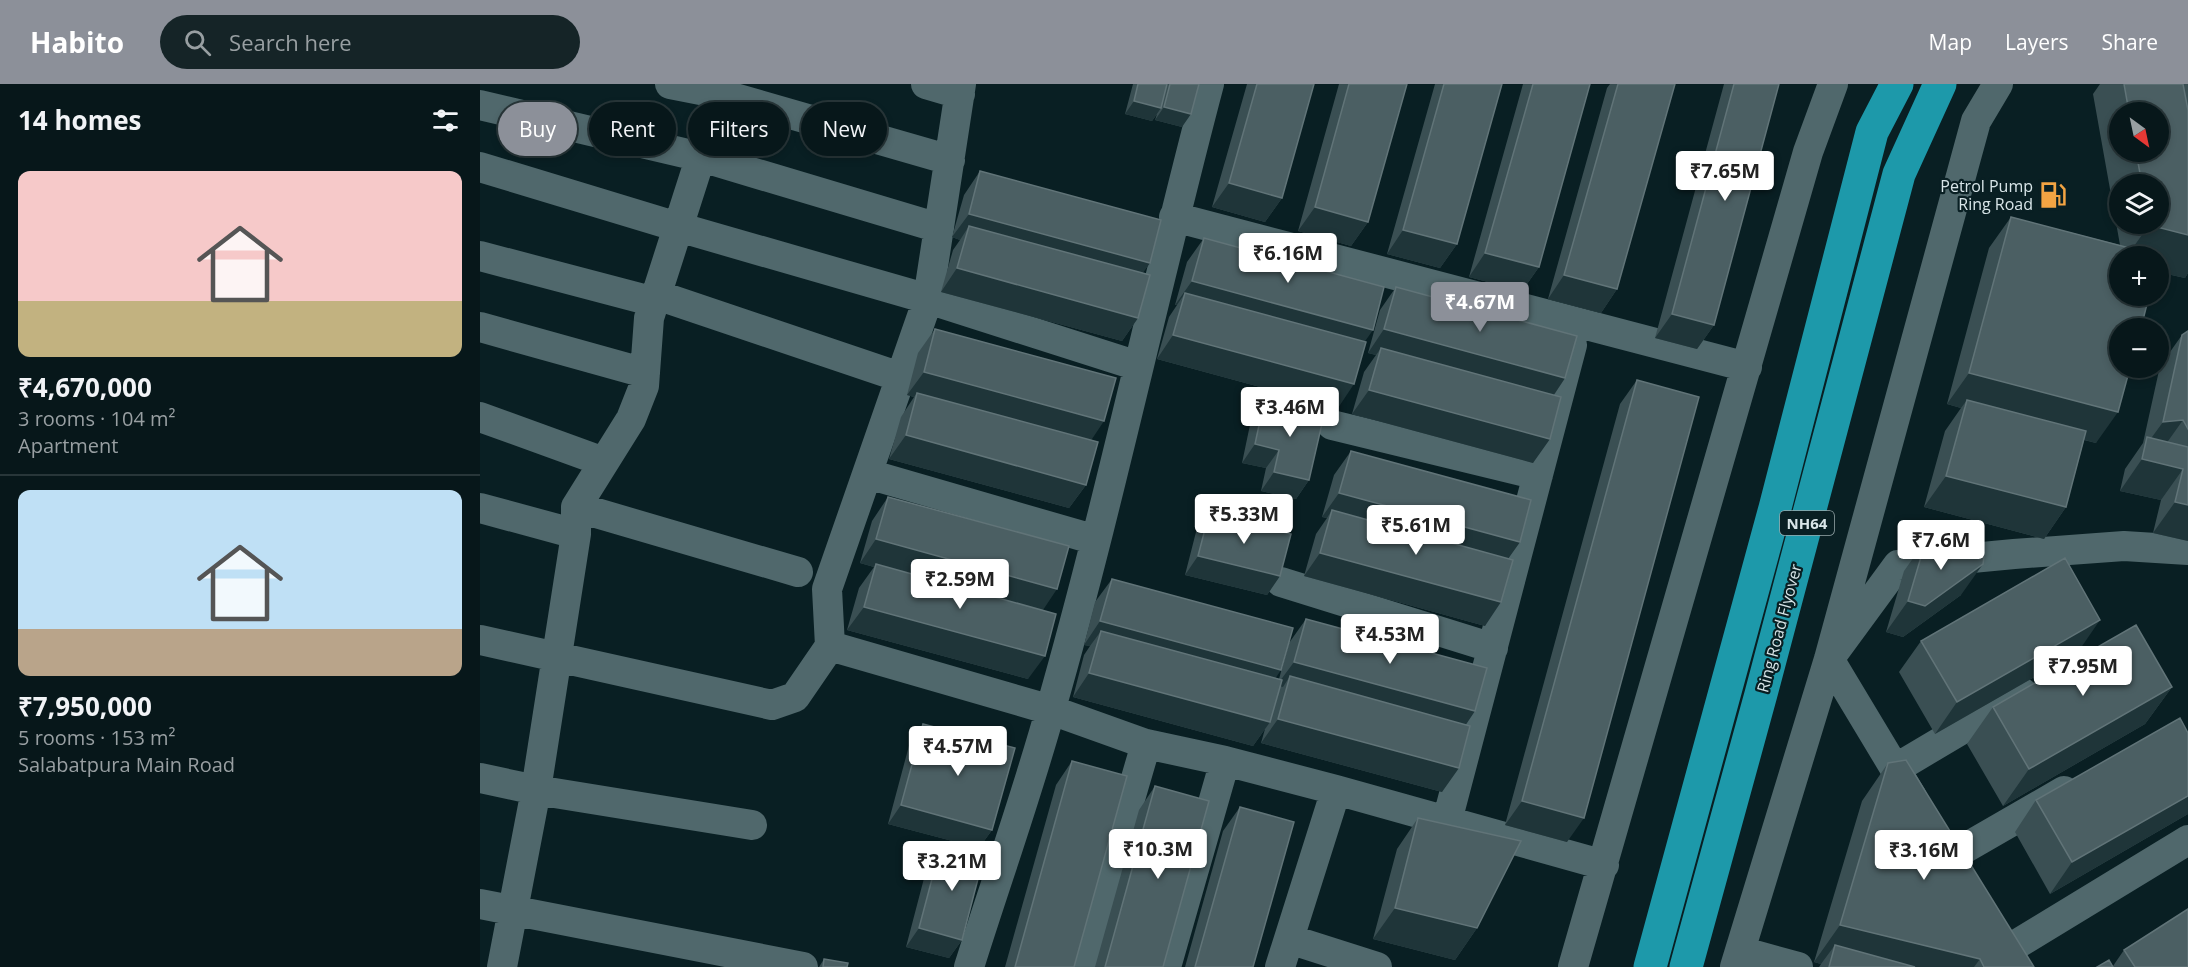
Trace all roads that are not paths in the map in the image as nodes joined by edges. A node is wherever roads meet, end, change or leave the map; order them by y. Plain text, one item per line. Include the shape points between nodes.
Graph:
1 (670, 84) edge
2 (926, 84) edge
3 (1209, 84) edge
4 (1833, 84) edge
5 (1896, 84) edge
6 (1940, 84) edge
7 (1998, 84) edge
8 (722, 89) edge
9 (961, 89) edge
10 (480, 105) edge
11 (701, 157) junction
12 (950, 160) junction
13 (480, 167) edge
14 (1174, 216) junction
15 (678, 227) junction
16 (939, 228) junction
17 (480, 256) edge
18 (656, 298) junction
19 (928, 300) junction
20 (1578, 322) junction
21 (480, 327) edge
22 (1138, 366) junction
23 (1747, 367) junction
24 (645, 373) junction
25 (900, 377) junction
26 (480, 417) edge
27 (1332, 425) dead end
28 (604, 462) junction
29 (868, 474) junction
30 (1538, 474) junction
31 (480, 508) edge
32 (576, 520) junction
33 (1096, 540) junction
34 (2188, 550) edge
35 (798, 572) dead end
36 (1281, 582) edge
37 (480, 640) edge
38 (830, 646) junction
39 (1493, 648) junction
40 (556, 658) junction
41 (1829, 659) junction
42 (2049, 677) edge
43 (1051, 710) junction
44 (1146, 744) junction
45 (1225, 761) junction
46 (1894, 769) junction
47 (480, 778) edge
48 (2083, 780) edge
49 (536, 790) junction
50 (1336, 790) junction
51 (1447, 821) junction
52 (752, 825) dead end
53 (2188, 840) edge
54 (1604, 865) junction
55 (480, 904) edge
56 (512, 910) junction
57 (2004, 951) edge
58 (1285, 953) edge
59 (1738, 959) edge
60 (502, 967) edge
61 (803, 967) edge
62 (969, 967) edge
63 (1081, 967) edge
64 (1166, 967) edge
65 (1377, 967) edge
66 (1573, 967) edge
67 (1650, 967) edge
68 (1686, 967) edge
69 (1798, 967) edge

1 - 8 street
2 - 9 street
3 - 14 street
4 - 23 street via 1808,152
5 - 67 highway, NH64 via 1872,132
6 - 68 highway, Ring Road Flyover / NH64 via 1899,174
7 - 41 street via 1976,121
8 - 11 street
8 - 12 street
9 - 12 street
10 - 11 street
11 - 15 street
11 - 16 street
12 - 16 street
13 - 15 street
14 - 20 street
14 - 22 street
15 - 18 street
15 - 19 street
16 - 19 street
17 - 18 street
18 - 24 street via 649,318
18 - 25 street
19 - 22 street
19 - 25 street
20 - 23 street
20 - 30 street
21 - 24 street
22 - 33 street
23 - 54 street
24 - 28 street via 634,412
25 - 29 street
26 - 28 street
27 - 30 street
28 - 32 street
29 - 33 street
29 - 38 street via 827,589
30 - 39 street
31 - 32 street
32 - 35 street
32 - 40 street
33 - 43 street
34 - 41 street via 2124,546 1898,565
36 - 39 street
37 - 40 street
38 - 40 street via 795,697 772,705
38 - 43 street
39 - 51 street
40 - 49 street
41 - 46 street
41 - 59 street
42 - 46 street
43 - 44 street
43 - 62 street
44 - 45 street
44 - 63 street
45 - 50 street
45 - 64 street
46 - 48 street via 1942,848
47 - 49 street
49 - 52 street
49 - 56 street
50 - 51 street
50 - 58 street
51 - 54 street
53 - 57 street
54 - 66 street
55 - 56 street
56 - 60 street
56 - 61 street
58 - 65 street
59 - 69 street

